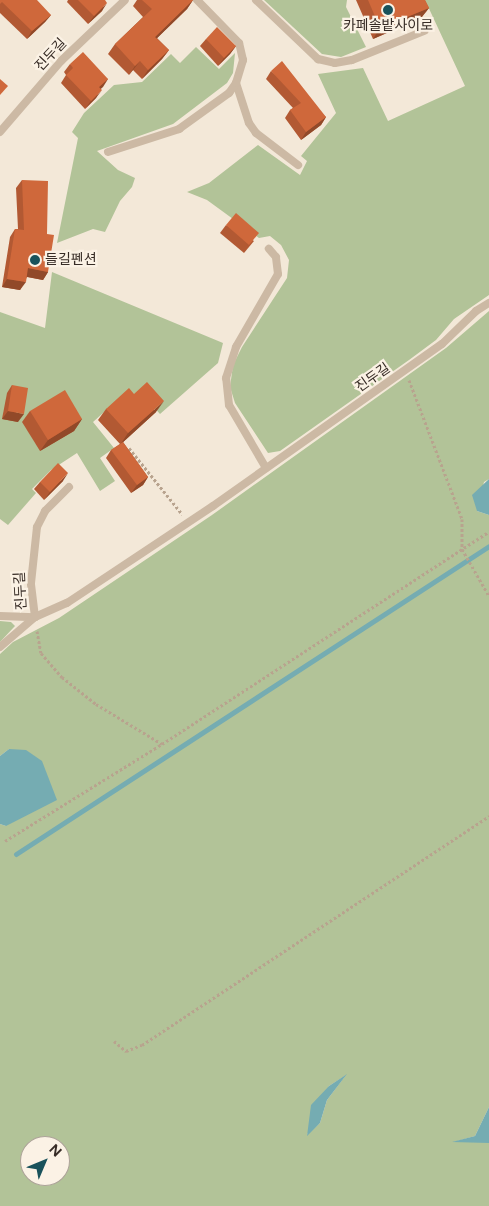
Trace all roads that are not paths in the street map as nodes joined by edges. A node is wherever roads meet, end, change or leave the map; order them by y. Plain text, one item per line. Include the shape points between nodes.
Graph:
1 (126, 0) edge
2 (197, 0) edge
3 (256, 0) edge
4 (424, 31) dead end
5 (236, 83) junction
6 (0, 132) edge
7 (108, 152) dead end
8 (298, 165) dead end
9 (269, 249) dead end
10 (489, 304) edge
11 (266, 468) junction
12 (69, 487) dead end
13 (0, 616) edge
14 (35, 617) junction
15 (0, 647) edge

1 - 6 lane, 진두길 via 61,60
2 - 5 lane via 239,44 243,60
3 - 4 lane via 318,59 335,63 352,60
5 - 7 lane via 229,93 179,129
5 - 8 lane via 249,123 256,133
9 - 11 lane via 276,257 278,274 236,347 226,378 229,405
10 - 11 lane, 진두길 via 405,370
11 - 14 lane, 진두길 via 67,603
12 - 14 lane, 진두길 via 36,527 31,583
13 - 14 lane, 진두길
14 - 15 lane, 진두길

